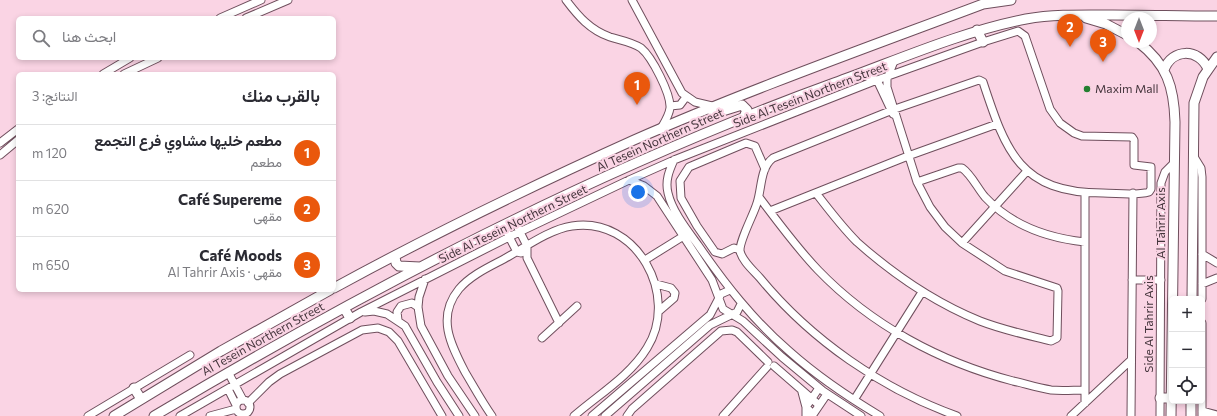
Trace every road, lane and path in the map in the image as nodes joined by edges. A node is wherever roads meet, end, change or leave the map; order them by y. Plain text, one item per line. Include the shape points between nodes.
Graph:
1 (261, 0) edge
2 (288, 0) edge
3 (566, 0) edge
4 (632, 0) edge
5 (1002, 0) edge
6 (1011, 0) edge
7 (975, 3) edge
8 (1075, 15) junction
9 (225, 16) edge
10 (251, 16) edge
11 (1217, 16) edge
12 (977, 30) junction
13 (1121, 32) edge
14 (982, 42) junction
15 (1144, 48) edge
16 (1217, 57) edge
17 (127, 60) edge
18 (154, 60) edge
19 (894, 61) junction
20 (1208, 69) junction
21 (1164, 70) junction
22 (106, 72) edge
23 (128, 72) edge
24 (858, 74) junction
25 (888, 77) junction
26 (877, 80) junction
27 (686, 97) junction
28 (670, 106) junction
29 (716, 106) junction
30 (893, 112) junction
31 (744, 117) junction
32 (688, 118) junction
33 (997, 124) junction
34 (660, 130) junction
35 (16, 131) edge
36 (16, 142) edge
37 (0, 143) edge
38 (1193, 154) junction
39 (0, 155) edge
40 (908, 156) junction
41 (674, 160) junction
42 (1173, 164) junction
43 (765, 169) junction
44 (1027, 171) junction
45 (630, 180) junction
46 (918, 182) junction
47 (816, 193) junction
48 (1085, 193) junction
49 (1133, 193) junction
50 (759, 197) junction
51 (670, 199) junction
52 (662, 203) junction
53 (994, 207) junction
54 (770, 211) junction
55 (514, 220) junction
56 (503, 225) junction
57 (520, 232) junction
58 (509, 237) junction
59 (682, 237) junction
60 (1085, 242) junction
61 (962, 243) junction
62 (527, 246) junction
63 (740, 250) junction
64 (517, 252) junction
65 (1202, 254) junction
66 (395, 256) junction
67 (527, 258) junction
68 (645, 260) junction
69 (1217, 263) edge
70 (422, 267) junction
71 (1132, 278) junction
72 (1161, 278) junction
73 (1217, 278) edge
74 (425, 280) junction
75 (656, 284) junction
76 (1202, 284) junction
77 (336, 287) edge
78 (730, 290) junction
79 (327, 292) edge
80 (922, 292) junction
81 (1192, 296) edge
82 (1202, 296) edge
83 (719, 300) junction
84 (741, 304) junction
85 (577, 306) dead end
86 (418, 307) junction
87 (344, 308) junction
88 (659, 311) junction
89 (361, 312) junction
90 (731, 315) junction
91 (350, 318) junction
92 (398, 320) junction
93 (559, 323) junction
94 (897, 332) junction
95 (1202, 332) edge
96 (542, 338) dead end
97 (190, 355) dead end
98 (1132, 360) junction
99 (770, 365) junction
100 (1171, 368) edge
101 (228, 372) junction
102 (871, 374) junction
103 (619, 378) junction
104 (235, 384) junction
105 (610, 386) junction
106 (626, 386) junction
107 (134, 388) junction
108 (820, 388) junction
109 (228, 389) junction
110 (1085, 390) junction
111 (802, 392) junction
112 (617, 394) junction
113 (827, 394) junction
114 (1160, 398) junction
115 (1169, 398) edge
116 (141, 399) junction
117 (812, 399) junction
118 (854, 400) junction
119 (245, 401) junction
120 (1085, 403) junction
121 (1171, 404) edge
122 (1191, 404) edge
123 (819, 406) junction
124 (236, 407) junction
125 (806, 407) junction
126 (1202, 413) edge
127 (247, 414) edge
128 (604, 414) edge
129 (813, 415) edge
130 (1217, 415) edge
131 (88, 416) edge
132 (114, 416) edge
133 (154, 416) edge
134 (180, 416) edge
135 (210, 416) edge
136 (442, 416) edge
137 (459, 416) edge
138 (476, 416) edge
139 (492, 416) edge
140 (574, 416) edge
141 (627, 416) edge
142 (723, 416) edge
143 (806, 416) edge
144 (861, 416) edge
145 (880, 416) edge
146 (957, 416) edge
147 (1071, 416) edge
148 (1131, 416) edge
149 (1160, 416) edge
150 (1171, 416) edge
151 (1191, 416) edge

1 - 9 street
2 - 10 street
3 - 28 street via 593,28 635,45 646,53 668,96
4 - 27 street via 677,86
5 - 6 main road, Al Tesein Northern Street
5 - 7 main road, Al Tesein Northern Street
7 - 29 main road, Al Tesein Northern Street
8 - 11 main road, Al Tesein Northern Street
8 - 12 main road, Al Tesein Northern Street via 1041,17
8 - 13 main road via 1106,24
12 - 14 main road
12 - 19 main road, Al Tesein Northern Street
14 - 25 street, Side Al Tesein Northern Street
14 - 49 street, Side Al Tesein Northern Street via 1021,32 1025,36 1050,109 1060,123 1082,136 1132,136 1134,163 1136,166 1151,168 1150,190 1147,193
15 - 21 main road, Al Tahrir Axis
16 - 20 main road
17 - 22 street
18 - 23 street
19 - 24 main road, Al Tesein Northern Street
19 - 25 street
20 - 21 main road via 1201,58 1186,53 1170,59
20 - 38 main road via 1199,85 1194,103
21 - 42 main road, Al Tahrir Axis via 1173,96
24 - 26 street
24 - 31 main road, Al Tesein Northern Street
25 - 26 street, Side Al Tesein Northern Street
25 - 30 street via 887,87
26 - 30 street
26 - 41 street, Side Al Tesein Northern Street
27 - 28 street via 680,105
27 - 29 street via 700,104
28 - 34 street
29 - 32 main road, Al Tesein Northern Street
30 - 33 street via 980,80 983,82
30 - 40 street
30 - 43 street via 773,158
31 - 32 main road via 746,108 740,105 700,118
31 - 55 main road, Al Tesein Northern Street via 642,160
32 - 34 main road, Al Tesein Northern Street
33 - 40 street
33 - 44 street via 1009,149
34 - 66 main road, Al Tesein Northern Street via 552,179
35 - 37 street
36 - 39 street
38 - 65 street via 1201,168 1202,177
38 - 81 main road
40 - 46 street
40 - 47 street
41 - 45 street, Side Al Tesein Northern Street
41 - 51 street via 667,179
42 - 72 street, Side Al Tahrir Axis via 1165,172 1161,183
42 - 100 main road, Al Tahrir Axis
43 - 50 street
43 - 63 street via 755,146 746,143 689,167 680,181 682,198 715,252 722,254 734,248
44 - 48 street via 1051,186
44 - 53 street
45 - 52 street via 651,191
45 - 57 street, Side Al Tesein Northern Street
46 - 53 street via 962,168
46 - 61 street via 930,207 945,227
47 - 54 street
47 - 80 street via 857,241
48 - 49 street
48 - 60 street
49 - 71 street
50 - 54 street
50 - 63 street
51 - 52 street
51 - 78 street via 689,233
52 - 59 street
53 - 60 street via 1028,228 1050,236
53 - 61 street
54 - 94 street via 792,241 827,279 869,314
55 - 56 main road, Al Tesein Northern Street
55 - 57 street
56 - 58 street
56 - 70 main road, Al Tesein Northern Street
57 - 58 street, Side Al Tesein Northern Street
57 - 62 street
58 - 64 street
58 - 74 street, Side Al Tesein Northern Street
59 - 68 street
59 - 83 street via 712,280
60 - 110 street
61 - 80 street via 1005,271 1056,288 1056,339 1051,341 980,321
62 - 64 street
62 - 67 street
62 - 68 street via 560,229 586,226 600,228 619,236
63 - 102 street via 742,257 763,282 820,338
64 - 67 street
64 - 139 street via 467,280 453,299 448,316 451,345
65 - 69 street
65 - 76 street
66 - 70 main road via 394,260 399,266
66 - 77 main road, Al Tesein Northern Street
67 - 93 street
68 - 75 street
70 - 87 main road, Al Tesein Northern Street
71 - 72 street
71 - 98 street
72 - 114 street, Side Al Tahrir Axis
73 - 76 street
74 - 86 street
74 - 89 street, Side Al Tesein Northern Street
75 - 88 street
75 - 88 street via 671,288 675,292 672,300
76 - 82 street
78 - 83 street via 721,294
78 - 84 street
79 - 116 main road, Al Tesein Northern Street
80 - 94 street
83 - 90 street via 723,309
83 - 106 street via 710,315
84 - 90 street via 739,310
84 - 118 street via 789,351
85 - 93 street
86 - 92 street via 412,303 404,304 398,309
86 - 138 street via 421,326 448,376
87 - 91 main road
87 - 101 main road, Al Tesein Northern Street
88 - 103 street via 657,327 647,348 634,365
89 - 91 street, Side Al Tesein Northern Street
89 - 92 street via 374,311
90 - 108 street via 743,321
90 - 128 street via 710,325
91 - 104 street, Side Al Tesein Northern Street
92 - 137 street via 410,332
93 - 96 street
94 - 102 street
94 - 110 street via 939,355 989,375 1045,389
95 - 126 street
97 - 107 street
98 - 120 street
98 - 148 street
99 - 111 street
99 - 141 street via 737,332 722,331
99 - 142 street
101 - 104 street
101 - 133 main road, Al Tesein Northern Street
102 - 118 street
102 - 146 street via 912,397
103 - 105 street
103 - 106 street
104 - 109 street, Side Al Tesein Northern Street
104 - 119 street
105 - 112 street
105 - 140 street
106 - 112 street
107 - 116 main road
107 - 131 street
108 - 113 street
108 - 117 street
109 - 124 street
109 - 134 street, Side Al Tesein Northern Street
110 - 120 street
111 - 117 street
111 - 125 street
112 - 128 street via 605,405
113 - 123 street
113 - 144 street
114 - 115 main road
114 - 149 street, Side Al Tahrir Axis
116 - 132 main road, Al Tesein Northern Street
117 - 123 street
117 - 125 street
118 - 145 street
119 - 124 street
119 - 127 street
119 - 136 street via 280,374 362,330 378,328 389,332 398,341
120 - 147 street
121 - 150 main road, Al Tahrir Axis
122 - 151 main road
123 - 129 street
124 - 127 street
124 - 135 street
125 - 129 street
125 - 143 street
126 - 130 street

